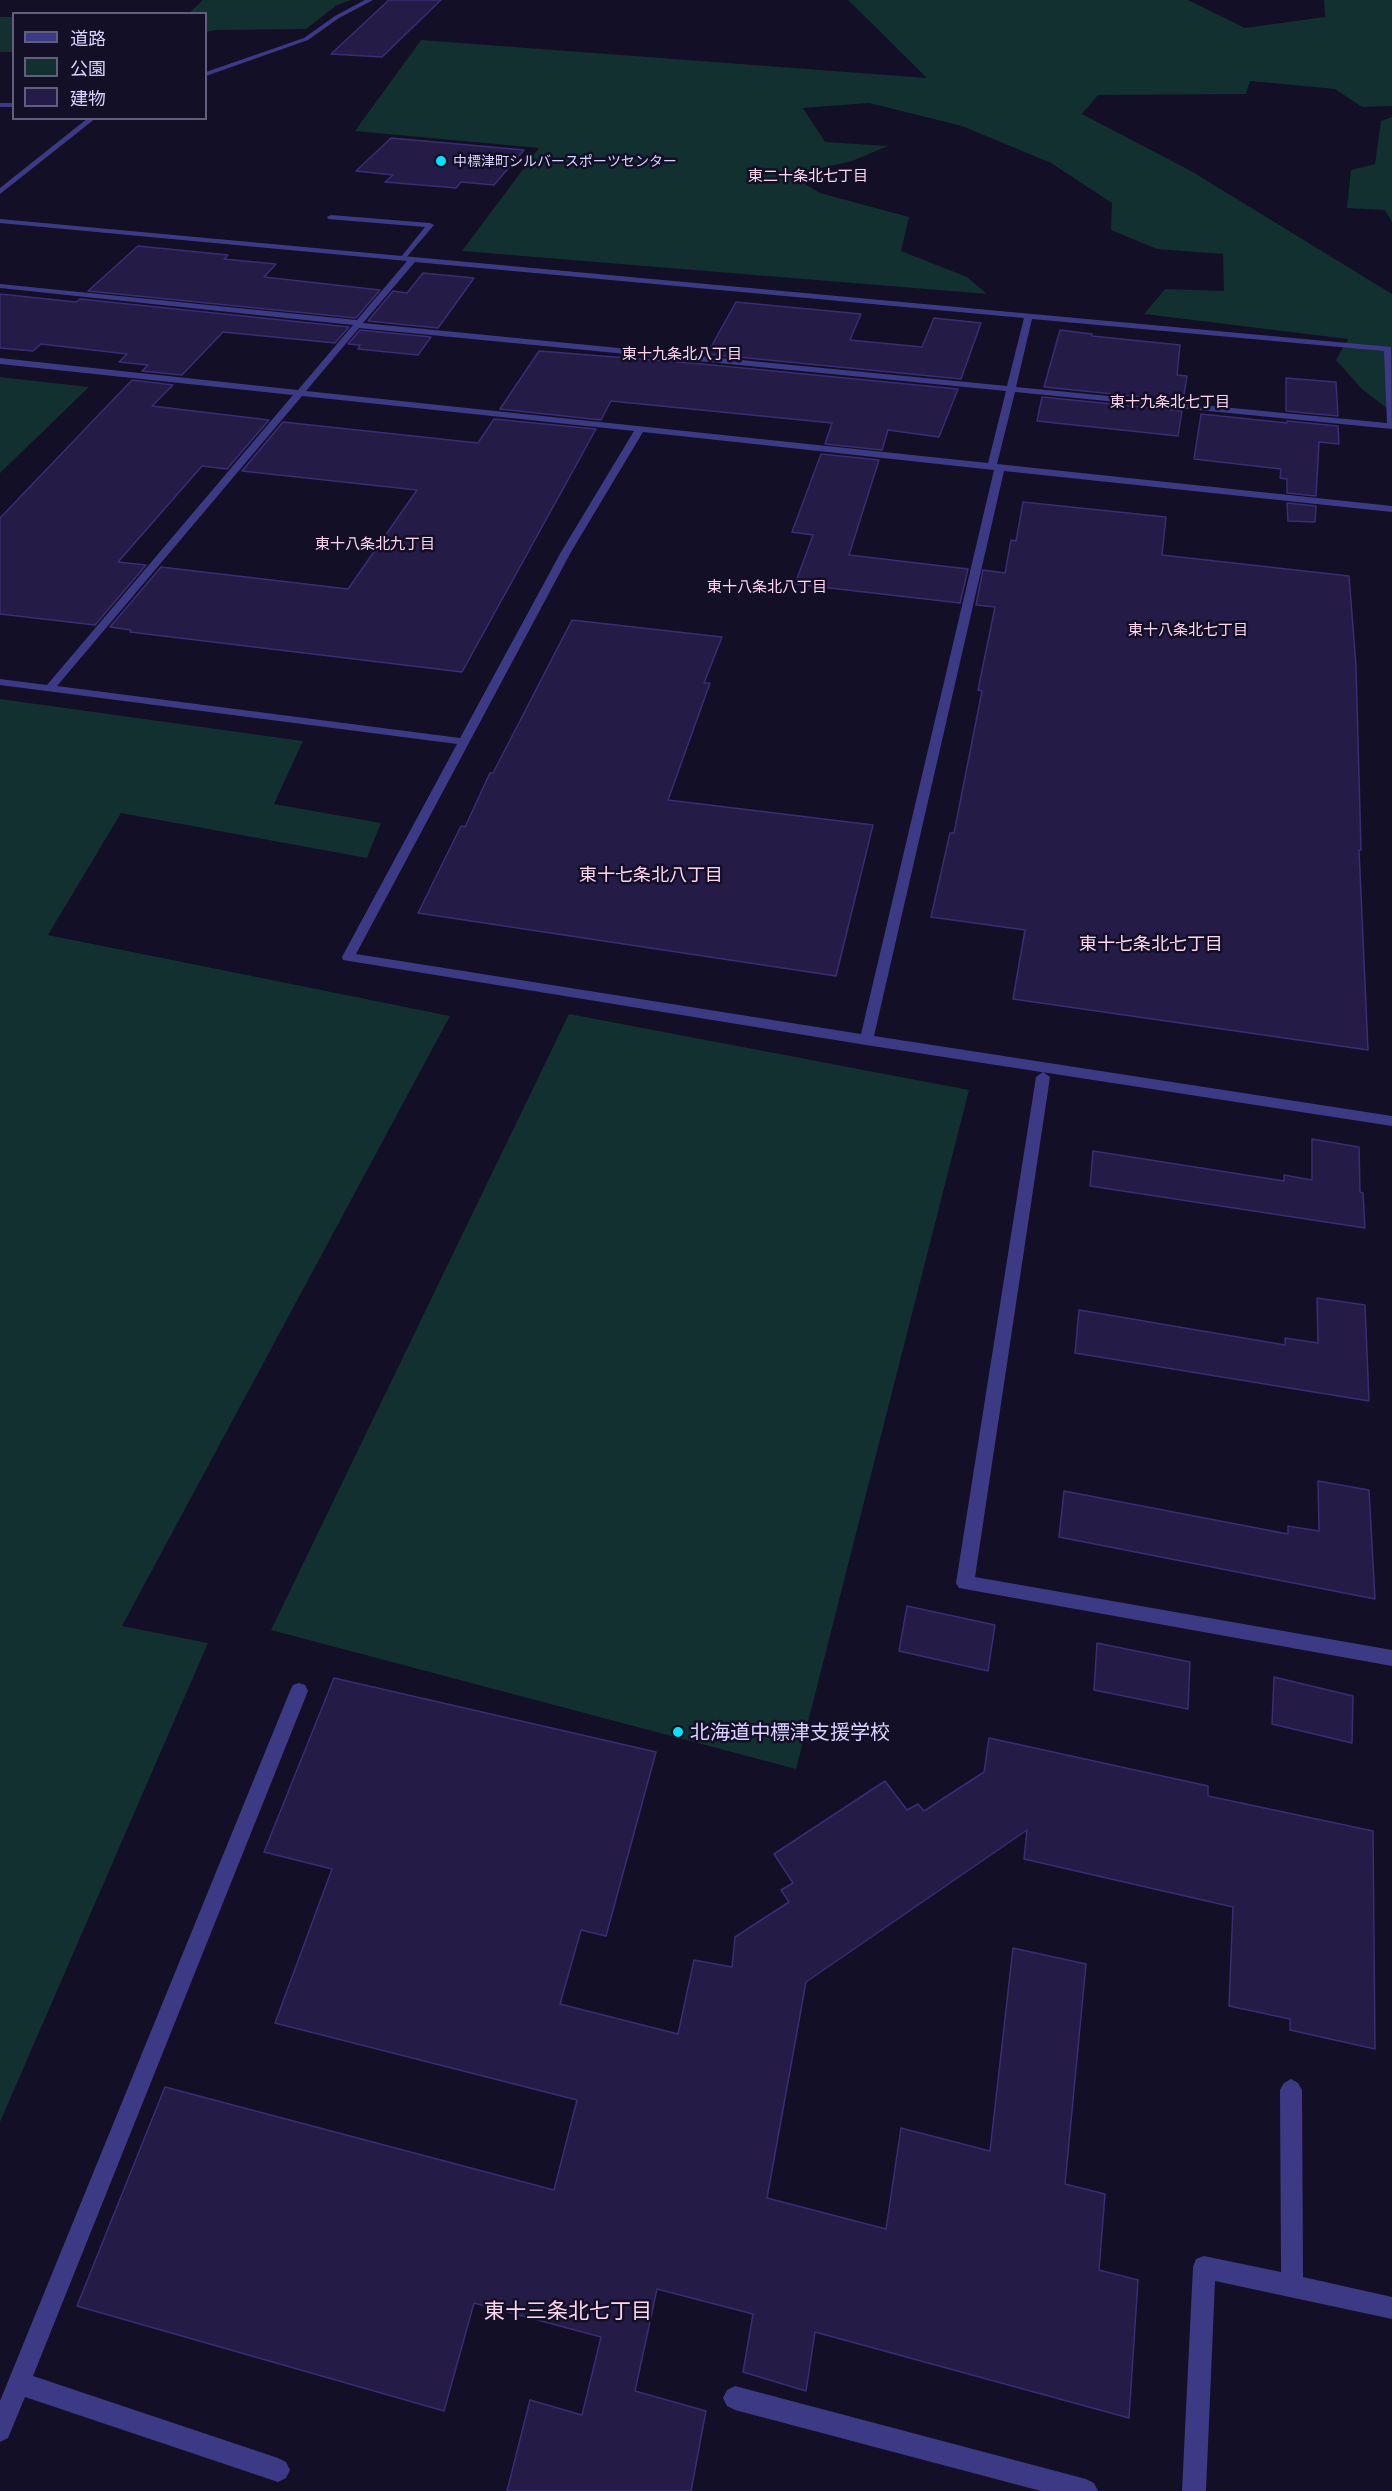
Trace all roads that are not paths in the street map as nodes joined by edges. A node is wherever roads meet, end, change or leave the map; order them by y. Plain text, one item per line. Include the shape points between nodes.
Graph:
1 (370, 0) edge
2 (207, 74) edge
3 (90, 120) edge
4 (0, 192) edge
5 (331, 217) dead end
6 (0, 221) edge
7 (410, 257) junction
8 (0, 286) edge
9 (1029, 316) junction
10 (358, 324) junction
11 (0, 361) edge
12 (1012, 387) junction
13 (300, 393) junction
14 (1392, 424) edge
15 (640, 429) junction
16 (996, 466) junction
17 (1392, 508) edge
18 (0, 682) edge
19 (49, 689) junction
20 (465, 742) junction
21 (866, 1040) junction
22 (1043, 1077) dead end
23 (1392, 1121) edge
24 (1392, 1658) edge
25 (299, 1691) dead end
26 (1291, 2090) dead end
27 (1292, 2286) junction
28 (1392, 2308) edge
29 (19, 2383) junction
30 (735, 2398) dead end
31 (0, 2430) edge
32 (278, 2470) dead end
33 (1086, 2491) edge
34 (1194, 2491) edge

1 - 2 street via 306,39
3 - 4 street
5 - 7 street via 430,225
6 - 7 street
7 - 9 street
7 - 10 street
8 - 10 street
9 - 12 street
9 - 14 street via 1388,349
10 - 12 street
10 - 13 street
11 - 13 street
12 - 14 street
12 - 16 street
13 - 15 street
13 - 19 street
15 - 16 street
15 - 20 street via 566,552
16 - 17 street
16 - 21 street
18 - 19 street
19 - 20 street
20 - 21 street via 348,957
21 - 23 street
22 - 24 street via 965,1583
25 - 29 street
26 - 27 street
27 - 28 street
27 - 34 street via 1204,2267
29 - 31 street
29 - 32 street
30 - 33 street

